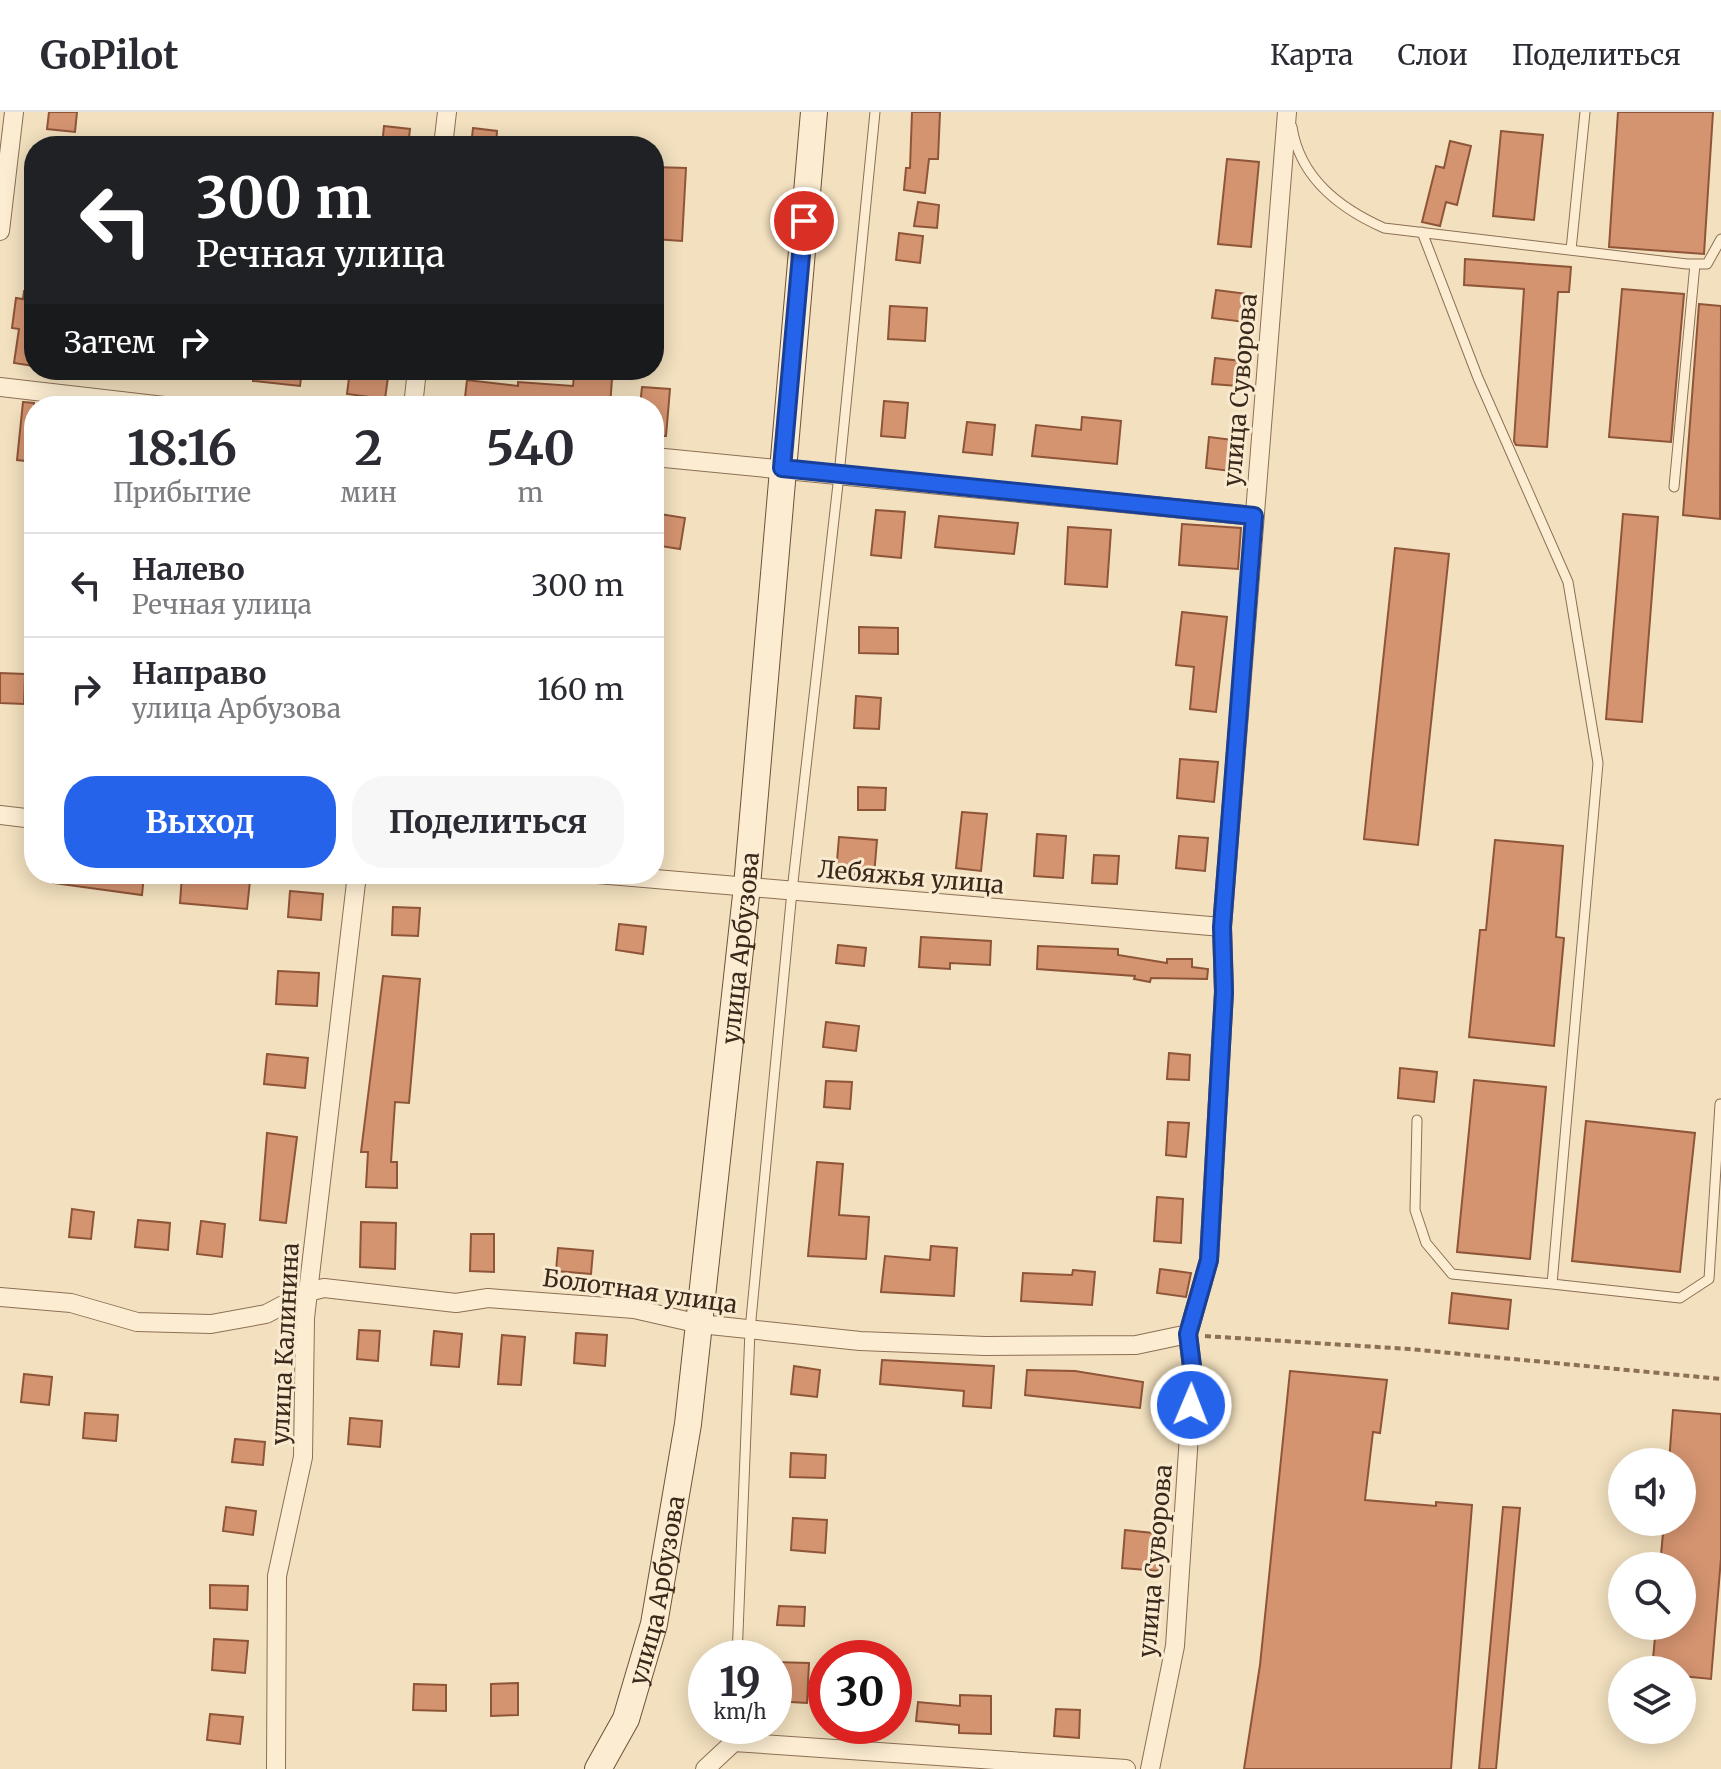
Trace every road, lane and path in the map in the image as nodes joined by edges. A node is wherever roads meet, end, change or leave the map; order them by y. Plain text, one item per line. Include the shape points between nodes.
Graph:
1 (14, 112) edge
2 (447, 112) edge
3 (814, 112) edge
4 (875, 112) edge
5 (1288, 112) edge
6 (1585, 112) edge
7 (444, 136) edge
8 (0, 231) edge
9 (1422, 232) junction
10 (1719, 245) edge
11 (1571, 250) junction
12 (1695, 264) junction
13 (0, 387) edge
14 (78, 396) edge
15 (664, 458) edge
16 (782, 468) junction
17 (839, 475) junction
18 (1674, 487) dead end
19 (1254, 516) junction
20 (0, 815) edge
21 (24, 818) edge
22 (664, 879) edge
23 (356, 884) edge
24 (747, 886) junction
25 (792, 891) junction
26 (1222, 927) junction
27 (1720, 1104) edge
28 (1417, 1120) dead end
29 (1552, 1284) junction
30 (308, 1292) junction
31 (0, 1297) edge
32 (700, 1324) junction
33 (750, 1330) junction
34 (1188, 1334) junction
35 (1721, 1379) edge
36 (738, 1640) edge
37 (792, 1739) edge
38 (726, 1744) edge
39 (276, 1769) edge
40 (598, 1769) edge
41 (705, 1769) edge
42 (1126, 1769) edge
43 (1150, 1769) edge

1 - 8 street
2 - 7 street
3 - 16 street, улица Арбузова
4 - 17 lane
5 - 9 lane via 1296,151 1323,190 1351,213 1384,228
5 - 19 street, улица Суворова
6 - 11 lane
9 - 11 lane
9 - 29 lane via 1478,378 1568,582 1598,763
10 - 12 lane via 1707,264
11 - 12 lane
12 - 18 lane
13 - 14 street
15 - 16 street
16 - 17 street
16 - 24 street, улица Арбузова
17 - 19 street
17 - 25 lane
19 - 26 street, улица Суворова
20 - 21 street
22 - 24 street, Лебяжья улица
23 - 30 street, улица Калинина
24 - 25 street, Лебяжья улица
24 - 32 street, улица Арбузова
25 - 26 street, Лебяжья улица
25 - 33 lane
26 - 34 street, улица Суворова via 1224,992 1209,1260
27 - 29 lane via 1709,1279 1680,1298
28 - 29 lane via 1415,1210 1426,1243 1452,1274
30 - 31 street, Болотная улица via 266,1314 211,1324 137,1322 71,1303
30 - 32 street, Болотная улица via 324,1288 456,1303 488,1298 541,1301 634,1309
30 - 39 street, улица Калинина via 303,1457 277,1576
32 - 33 street, Болотная улица
32 - 40 street, улица Арбузова via 654,1624 626,1719
33 - 34 street, Болотная улица via 985,1346 1136,1345
33 - 36 lane
34 - 35 path
34 - 43 street, улица Суворова via 1193,1375 1175,1646
37 - 42 street
38 - 41 street

